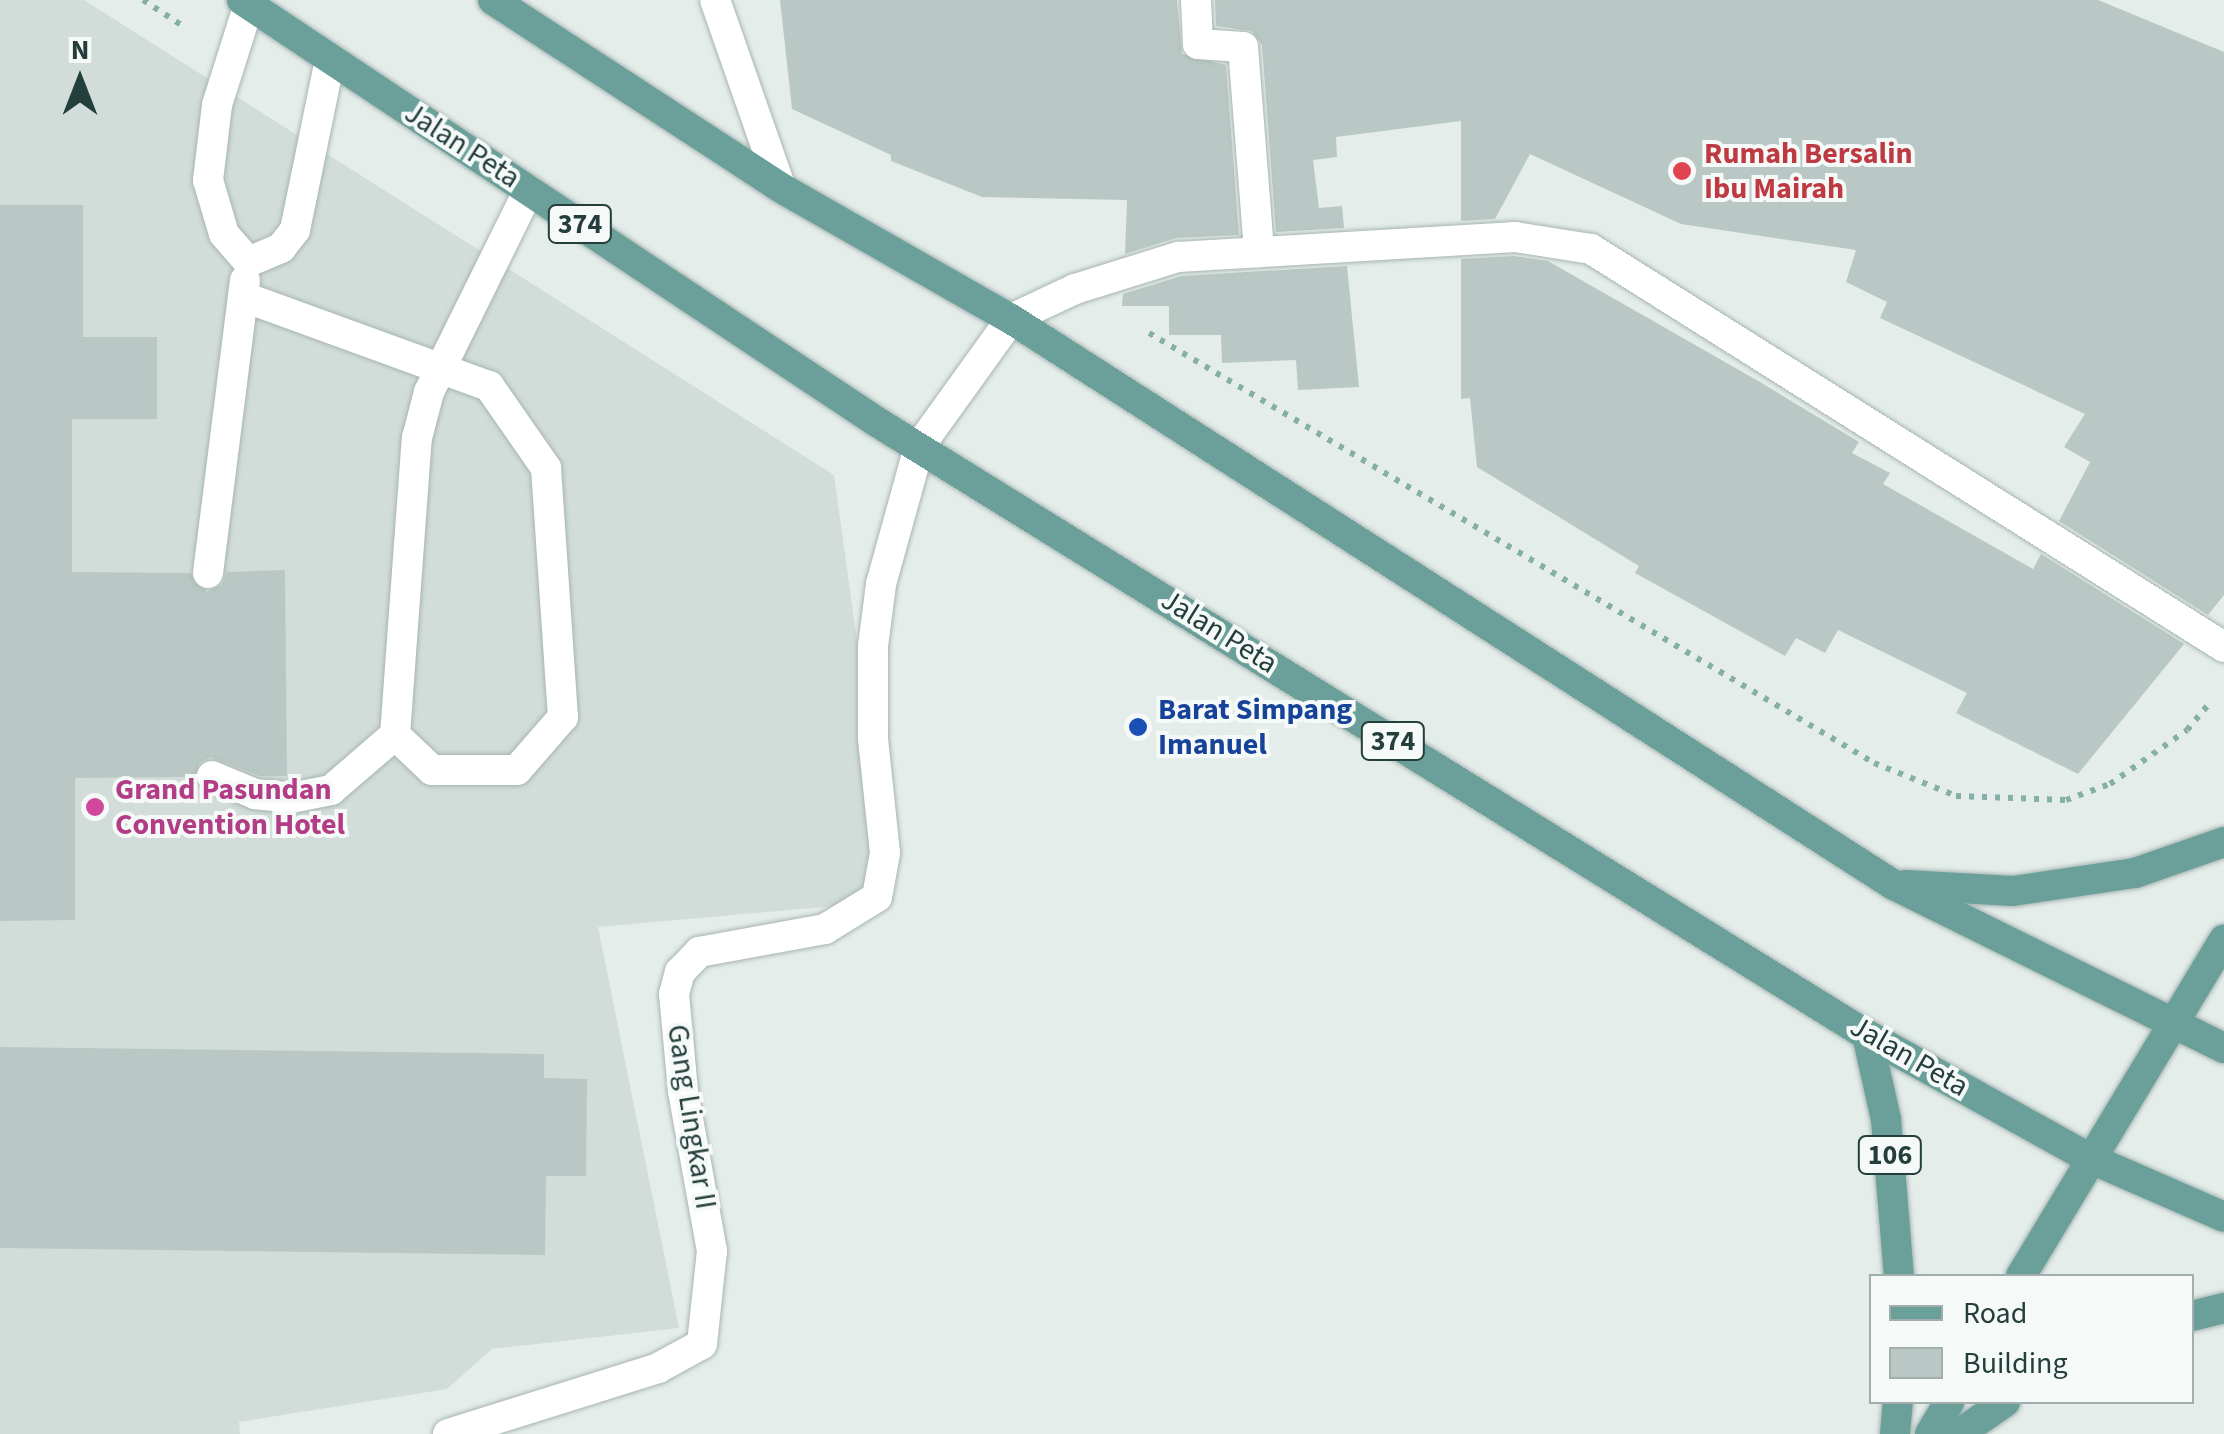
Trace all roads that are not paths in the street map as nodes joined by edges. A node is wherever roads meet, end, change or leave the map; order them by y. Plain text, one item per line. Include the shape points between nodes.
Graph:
1 (493, 0) edge
2 (715, 0) edge
3 (1196, 0) edge
4 (245, 2) edge
5 (330, 60) junction
6 (781, 188) junction
7 (529, 190) junction
8 (1259, 252) junction
9 (248, 262) junction
10 (244, 297) junction
11 (1011, 319) junction
12 (443, 366) junction
13 (919, 447) junction
14 (208, 573) dead end
15 (2224, 647) edge
16 (395, 735) junction
17 (212, 776) dead end
18 (2224, 842) edge
19 (1892, 884) junction
20 (2224, 940) edge
21 (2170, 1025) junction
22 (1867, 1036) junction
23 (2224, 1048) edge
24 (2089, 1158) junction
25 (2224, 1217) edge
26 (1899, 1274) edge
27 (2022, 1274) edge
28 (2224, 1308) edge
29 (2194, 1316) edge
30 (1898, 1404) edge
31 (1948, 1404) edge
32 (2002, 1404) edge
33 (448, 1434) edge
34 (1895, 1434) edge
35 (1930, 1434) edge
36 (1959, 1434) edge

1 - 6 main road
2 - 6 street
3 - 8 street via 1198,44 1243,47
4 - 5 main road, Jalan Peta / 374
4 - 9 street via 217,106 208,180 224,234
5 - 7 main road, Jalan Peta / 374
5 - 9 street via 295,230 281,248
6 - 11 main road
7 - 12 street
7 - 13 main road, Jalan Peta / 374
8 - 11 street via 1178,257 1074,289
8 - 15 street via 1516,237 1591,249
9 - 10 street
10 - 12 street
10 - 14 street
11 - 13 street, Gang Lingkar II
11 - 19 main road
12 - 16 street via 418,438
12 - 16 street via 489,386 546,468 564,716 517,770 432,770
13 - 22 main road, Jalan Peta / 374
13 - 33 street, Gang Lingkar II via 881,584 873,646 873,738 885,854 877,897 825,929 699,952 680,972 674,994 683,1091 712,1251 702,1344 658,1368
16 - 17 street via 331,790 291,798 256,794
18 - 19 main road via 2135,873 2013,891
19 - 21 main road
20 - 21 main road
21 - 23 main road
21 - 24 main road
22 - 24 main road, Jalan Peta / 374
22 - 26 main road, 106 via 1888,1136
24 - 25 main road, Jalan Peta / 374
24 - 27 main road
28 - 29 main road
30 - 34 main road
31 - 35 main road
32 - 36 main road

